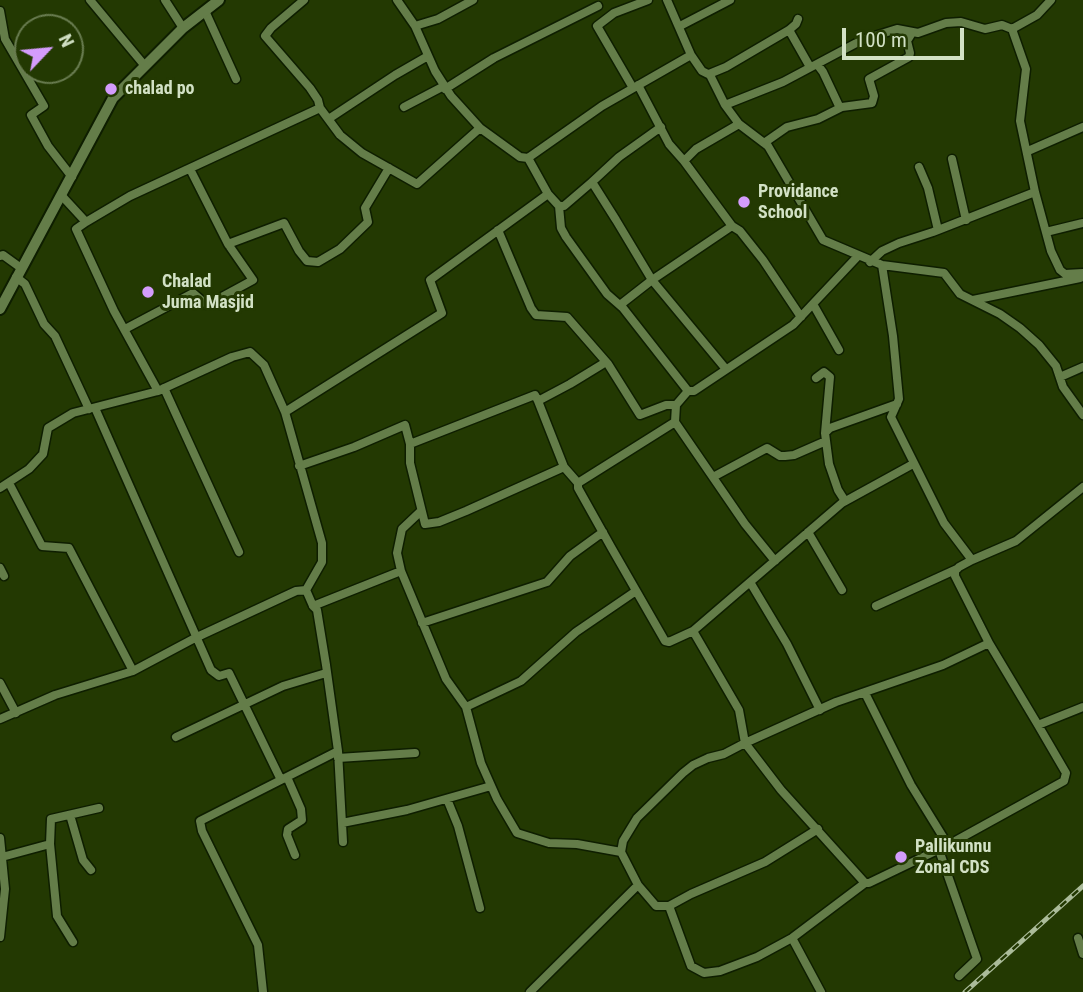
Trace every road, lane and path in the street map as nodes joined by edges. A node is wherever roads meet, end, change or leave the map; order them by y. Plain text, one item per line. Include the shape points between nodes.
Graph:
1 (90, 0) edge
2 (165, 0) edge
3 (219, 0) edge
4 (304, 0) edge
5 (397, 0) edge
6 (473, 0) edge
7 (648, 0) edge
8 (667, 0) edge
9 (730, 0) edge
10 (1051, 0) edge
11 (598, 6) dead end
12 (0, 11) edge
13 (205, 11) junction
14 (798, 19) dead end
15 (415, 26) junction
16 (680, 26) junction
17 (183, 28) junction
18 (1012, 29) junction
19 (789, 30) junction
20 (912, 33) junction
21 (3, 41) edge
22 (691, 55) junction
23 (428, 56) junction
24 (813, 65) junction
25 (145, 66) junction
26 (709, 74) junction
27 (236, 79) dead end
28 (635, 86) junction
29 (444, 88) junction
30 (725, 105) junction
31 (404, 107) dead end
32 (320, 108) junction
33 (840, 108) junction
34 (330, 118) junction
35 (739, 124) junction
36 (661, 127) junction
37 (1083, 127) edge
38 (480, 128) junction
39 (764, 142) junction
40 (1028, 151) junction
41 (528, 158) junction
42 (952, 159) dead end
43 (684, 161) junction
44 (919, 167) dead end
45 (389, 168) junction
46 (190, 169) junction
47 (72, 177) junction
48 (592, 182) junction
49 (1035, 192) junction
50 (548, 194) junction
51 (62, 196) junction
52 (559, 205) junction
53 (966, 220) junction
54 (86, 222) junction
55 (1083, 223) edge
56 (732, 226) junction
57 (498, 230) junction
58 (938, 230) junction
59 (1046, 232) junction
60 (228, 244) junction
61 (0, 256) edge
62 (858, 256) junction
63 (870, 262) junction
64 (883, 265) junction
65 (18, 273) junction
66 (1083, 275) edge
67 (652, 280) junction
68 (973, 300) junction
69 (813, 304) junction
70 (620, 305) junction
71 (0, 309) edge
72 (802, 317) junction
73 (125, 330) junction
74 (839, 350) dead end
75 (606, 362) junction
76 (1083, 367) edge
77 (725, 368) junction
78 (816, 377) dead end
79 (1060, 377) junction
80 (161, 390) junction
81 (688, 391) junction
82 (538, 401) junction
83 (897, 404) junction
84 (676, 405) junction
85 (92, 409) junction
86 (285, 412) junction
87 (1083, 415) edge
88 (674, 422) junction
89 (826, 437) junction
90 (410, 444) junction
91 (914, 464) junction
92 (299, 466) junction
93 (564, 467) junction
94 (713, 477) junction
95 (9, 483) junction
96 (578, 483) junction
97 (1083, 487) edge
98 (0, 488) edge
99 (845, 501) junction
100 (421, 511) junction
101 (603, 532) junction
102 (808, 532) junction
103 (239, 552) dead end
104 (972, 560) junction
105 (775, 561) junction
106 (957, 569) junction
107 (401, 570) junction
108 (750, 582) junction
109 (306, 590) junction
110 (842, 590) dead end
111 (636, 591) junction
112 (313, 606) junction
113 (876, 607) dead end
114 (422, 623) junction
115 (693, 631) junction
116 (195, 638) junction
117 (989, 643) junction
118 (133, 671) junction
119 (326, 673) junction
120 (0, 683) edge
121 (865, 693) junction
122 (245, 704) junction
123 (466, 707) junction
124 (1083, 707) edge
125 (820, 709) junction
126 (16, 713) junction
127 (0, 719) edge
128 (1038, 725) junction
129 (176, 737) dead end
130 (746, 743) junction
131 (415, 753) dead end
132 (338, 754) junction
133 (284, 778) junction
134 (491, 786) junction
135 (447, 799) junction
136 (99, 808) dead end
137 (70, 815) junction
138 (342, 822) junction
139 (818, 829) junction
140 (0, 838) edge
141 (343, 842) dead end
142 (50, 844) junction
143 (948, 845) junction
144 (939, 850) junction
145 (621, 852) junction
146 (295, 855) dead end
147 (2, 857) edge
148 (91, 870) dead end
149 (865, 883) junction
150 (638, 885) junction
151 (669, 906) junction
152 (480, 908) dead end
153 (0, 937) edge
154 (792, 938) junction
155 (1078, 939) dead end
156 (73, 942) dead end
157 (1083, 954) edge
158 (958, 976) dead end
159 (263, 992) edge
160 (530, 992) edge
161 (821, 992) edge

1 - 25 street
2 - 17 street
3 - 13 main road
4 - 32 street via 265,36 310,88
5 - 15 street
6 - 15 street
7 - 28 street via 614,13 597,26
8 - 16 street
9 - 16 street
10 - 18 street via 1037,15
11 - 29 street
12 - 21 street
13 - 17 main road
13 - 27 street
14 - 19 street
15 - 23 street
16 - 22 street
17 - 25 main road
18 - 20 street via 1002,25 985,29 961,22
18 - 40 street via 1026,69 1020,121
19 - 24 street
19 - 26 street
20 - 24 street via 897,29 883,33
20 - 33 street via 906,41 909,57 869,79 872,103
21 - 47 street via 44,106 31,115
22 - 26 street
22 - 28 street
23 - 29 street
23 - 34 street
24 - 30 street
24 - 33 street via 824,72
25 - 47 main road via 113,98
26 - 30 street
28 - 36 street
28 - 41 street
29 - 31 street
29 - 38 street
30 - 35 street
32 - 34 street
32 - 46 street
33 - 39 street via 787,127
34 - 45 street via 362,153
35 - 39 street
35 - 43 street via 695,149
36 - 43 street
36 - 48 street
37 - 40 street
38 - 41 street via 520,158
38 - 45 street via 417,184
39 - 62 street via 823,240
40 - 49 street
41 - 50 street
42 - 53 street
43 - 56 street
44 - 58 street
45 - 60 street via 365,208 368,222 340,249 318,262 307,261 284,223
46 - 54 street
46 - 60 street
47 - 51 main road
48 - 52 street via 570,202
48 - 67 street
49 - 53 street
49 - 59 street
50 - 52 street
50 - 57 street
51 - 54 street
51 - 65 main road
52 - 70 street via 566,237
53 - 58 street
54 - 73 street via 76,229
55 - 59 street
56 - 67 street
56 - 72 street via 763,260
57 - 75 street via 531,309 536,315 567,317
57 - 86 street via 430,280 442,313
58 - 63 street via 882,251
59 - 66 street via 1060,270
60 - 73 street via 253,280 207,305 193,293
61 - 65 street
62 - 63 street
62 - 69 street
63 - 64 street
64 - 68 street via 944,272 960,294
64 - 83 street
65 - 71 main road
65 - 85 street
66 - 68 street
67 - 70 street
67 - 77 street
68 - 79 street via 1000,314 1039,345
69 - 72 street
69 - 74 street
70 - 81 street
72 - 77 street
73 - 80 street
75 - 82 street
75 - 84 street via 640,415
76 - 79 street
77 - 81 street
78 - 89 street via 824,372 830,377
79 - 87 street
80 - 85 street
80 - 86 street via 250,352 264,365
80 - 103 street
81 - 84 street
82 - 90 street via 535,395
82 - 93 street
83 - 89 street via 830,428
83 - 91 street via 891,417
84 - 88 street
85 - 95 street via 73,413 48,428 43,454
85 - 116 street
86 - 92 street
88 - 94 street
88 - 96 street
89 - 94 street via 794,455 780,456 767,448
89 - 99 street via 830,464
90 - 92 street via 405,425
90 - 100 street
91 - 99 street
91 - 104 street via 944,523
92 - 109 street via 323,543 322,562
93 - 96 street
93 - 100 street via 439,522 425,524
94 - 105 street
95 - 98 street
95 - 118 street via 42,546 69,548
96 - 101 street
97 - 104 street via 1016,541
99 - 102 street
100 - 107 street via 402,529 397,553
101 - 111 street
101 - 114 street via 570,555 547,582
102 - 105 street
102 - 110 street
104 - 106 street
105 - 108 street
106 - 113 street
106 - 117 street via 955,576
107 - 112 street
107 - 114 street
108 - 115 street
108 - 125 street
109 - 112 street
109 - 116 street
111 - 115 street via 665,641
111 - 123 street via 576,632 521,681
112 - 119 street
114 - 123 street via 446,680
115 - 130 street via 739,710
116 - 118 street
116 - 122 street via 211,670 219,676 229,673
117 - 121 street
117 - 128 street
118 - 126 street via 55,695
119 - 122 street via 283,685
119 - 132 street
120 - 126 street
121 - 125 street
121 - 143 street via 911,785
122 - 129 street
122 - 133 street
123 - 134 street
124 - 128 street
125 - 130 street
126 - 127 street
128 - 143 street via 1066,773 1064,781
130 - 139 street
130 - 145 street via 683,773 637,818
131 - 132 street
132 - 133 street
132 - 138 street
133 - 146 street via 301,809 302,820 286,835
133 - 159 street via 200,821 258,945
134 - 135 street
134 - 145 street via 517,833 549,843
135 - 138 street
135 - 152 street
136 - 137 street
137 - 142 street via 51,819
137 - 148 street via 83,860
138 - 141 street
139 - 149 street
139 - 151 street via 765,862
140 - 147 street
142 - 147 street
142 - 156 street via 57,916
143 - 144 street
144 - 149 street
144 - 158 street via 977,959
145 - 150 street
147 - 153 street via 5,889
149 - 154 street
150 - 151 street via 656,906
150 - 160 street
151 - 154 street via 691,966 704,973 757,957
154 - 161 street
155 - 157 street

